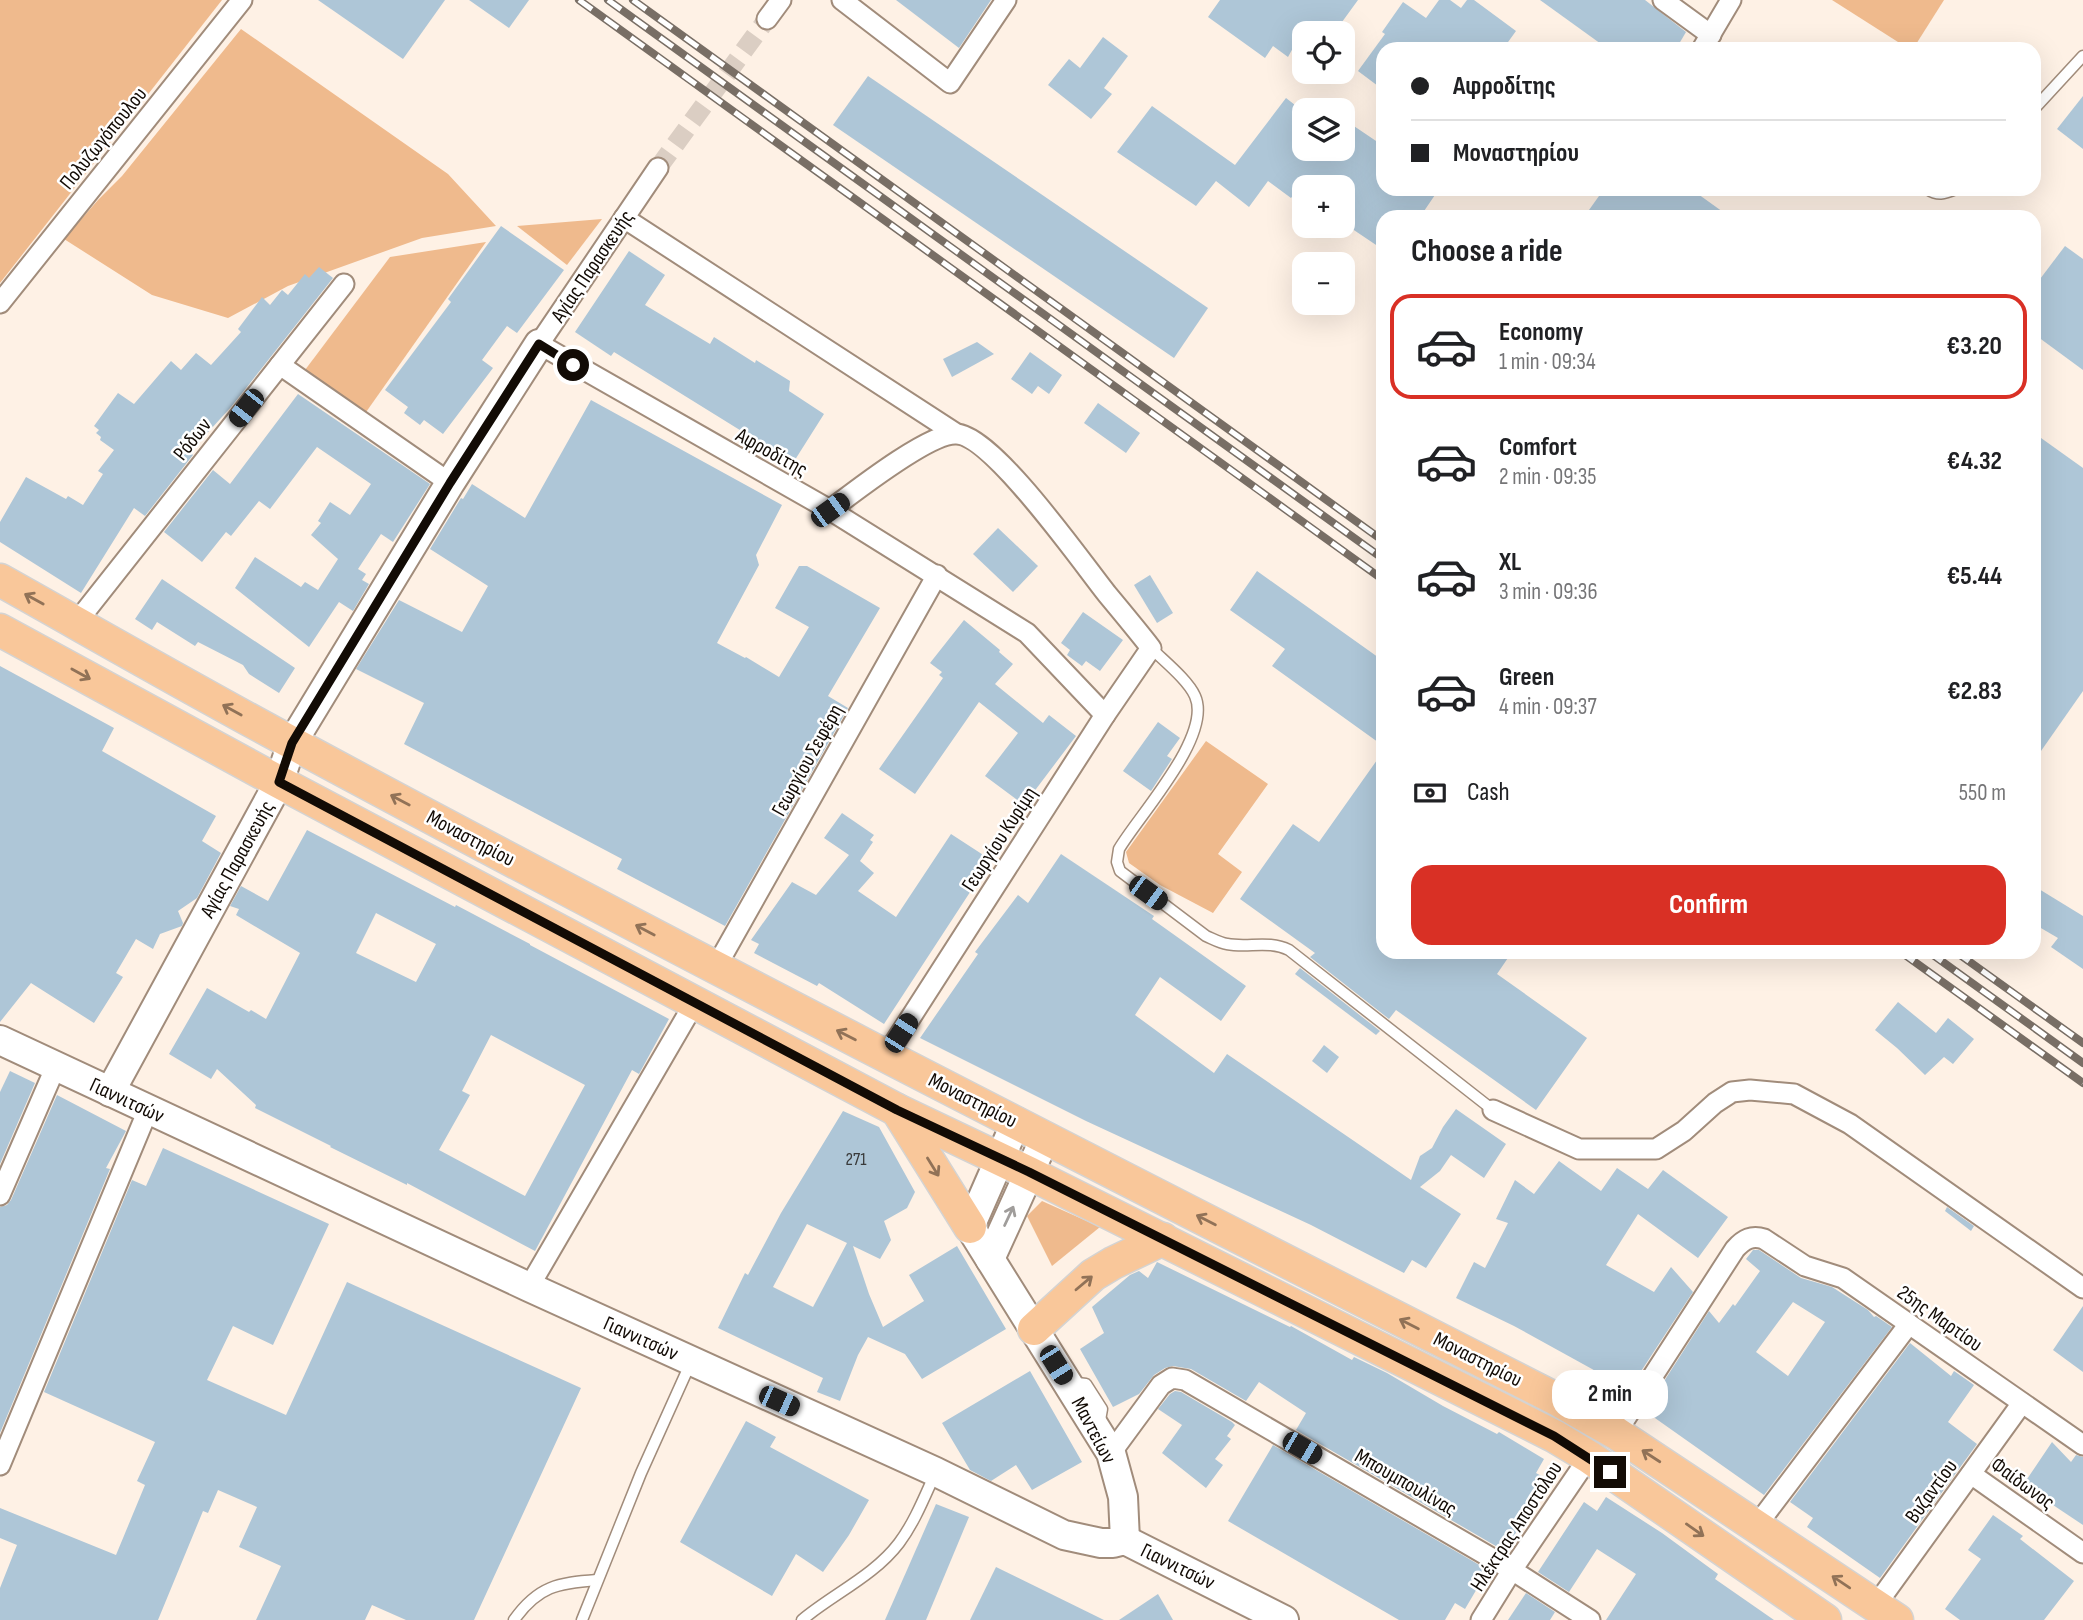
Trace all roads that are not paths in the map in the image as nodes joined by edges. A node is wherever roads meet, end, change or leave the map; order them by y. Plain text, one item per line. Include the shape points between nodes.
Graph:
1 (242, 0) edge
2 (781, 0) edge
3 (842, 0) edge
4 (1006, 0) edge
5 (1663, 0) edge
6 (1731, 0) edge
7 (767, 19) tunnel mouth
8 (1707, 42) edge
9 (2083, 56) edge
10 (2041, 101) edge
11 (658, 168) tunnel mouth
12 (624, 218) junction
13 (344, 284) dead end
14 (0, 303) edge
15 (539, 344) junction
16 (280, 365) junction
17 (955, 433) junction
18 (450, 483) junction
19 (830, 510) junction
20 (937, 575) junction
21 (0, 580) edge
22 (76, 623) junction
23 (0, 630) edge
24 (1151, 648) junction
25 (1105, 715) junction
26 (292, 743) junction
27 (279, 782) junction
28 (716, 968) junction
29 (695, 1003) junction
30 (0, 1040) edge
31 (886, 1056) junction
32 (56, 1066) junction
33 (110, 1092) junction
34 (149, 1110) junction
35 (897, 1110) junction
36 (1493, 1110) joint
37 (1016, 1122) junction
38 (1045, 1138) junction
39 (1000, 1158) junction
40 (1029, 1172) junction
41 (0, 1195) edge
42 (970, 1227) junction
43 (1163, 1239) junction
44 (990, 1259) junction
45 (529, 1287) junction
46 (2083, 1288) edge
47 (1909, 1324) junction
48 (1034, 1329) junction
49 (692, 1361) junction
50 (1077, 1383) dead end
51 (2022, 1403) junction
52 (1100, 1420) dead end
53 (1616, 1433) junction
54 (2083, 1445) edge
55 (1111, 1452) junction
56 (1589, 1457) junction
57 (0, 1465) edge
58 (936, 1472) junction
59 (1971, 1474) junction
60 (1757, 1525) junction
61 (1125, 1540) junction
62 (2083, 1553) edge
63 (1512, 1570) junction
64 (597, 1580) junction
65 (1250, 1612) edge
66 (1887, 1613) edge
67 (514, 1620) edge
68 (582, 1620) edge
69 (802, 1620) edge
70 (1284, 1620) edge
71 (1481, 1620) edge
72 (1590, 1620) edge
73 (1825, 1620) edge

1 - 14 street, Πολυζωγόπουλου
2 - 7 street
3 - 4 street via 950,83
5 - 8 street
6 - 8 street
9 - 10 lane
11 - 12 street, Αγίας Παρασκευής
12 - 15 street, Αγίας Παρασκευής
12 - 17 street
13 - 16 street, Ρόδων
15 - 18 street, Αγίας Παρασκευής
15 - 19 street, Αφροδίτης
16 - 18 street
16 - 22 street, Ρόδων
17 - 19 street via 916,450
17 - 24 street via 975,440 1013,475
18 - 26 street, Αγίας Παρασκευής
19 - 20 street, Αφροδίτης
20 - 25 street, Αφροδίτης via 1030,636
20 - 28 street, Γεωργίου Σεφέρη
22 -> 21 main road, Μοναστηρίου
26 -> 22 main road, Μοναστηρίου
23 -> 27 main road, Μοναστηρίου
24 - 25 street, Γεωργίου Κυρίμη
24 - 36 lane via 1194,694 1198,711 1182,758 1119,849 1120,871 1215,940 1289,950
25 - 31 street, Γεωργίου Κυρίμη
26 - 27 street, Αγίας Παρασκευής
28 -> 26 main road, Μοναστηρίου
27 - 29 main road, Μοναστηρίου
27 - 33 street, Αγίας Παρασκευής
31 -> 28 main road, Μοναστηρίου
29 - 35 main road, Μοναστηρίου
29 - 45 street
30 - 32 street, Γιαννιτσών
31 - 37 main road, Μοναστηρίου
32 - 33 street, Γιαννιτσών
32 - 41 street
33 - 34 street, Γιαννιτσών
34 - 45 street, Γιαννιτσών
34 - 57 street
35 - 39 main road, Μοναστηρίου
35 -> 42 main road
36 - 46 street via 1579,1149 1656,1149 1732,1092 1794,1094 1850,1124
37 - 38 main road, Μοναστηρίου
37 - 39 street
38 - 40 street
53 -> 38 main road, Μοναστηρίου
39 - 40 main road, Μοναστηρίου
39 - 42 street
40 - 43 main road, Μοναστηρίου
44 -> 40 street
42 - 44 street, Μαντείων
48 -> 43 main road via 1093,1275
43 - 56 main road, Μοναστηρίου
44 - 48 street, Μαντείων
45 - 49 street, Γιαννιτσών
47 - 51 street, 25ης Μαρτίου
47 - 53 street, 25ης Μαρτίου via 1843,1278 1805,1266 1765,1240 1750,1237 1735,1249
47 - 60 street
48 - 55 street, Μαντείων
49 - 58 street, Γιαννιτσών
49 - 64 lane
50 - 52 lane via 1086,1384 1102,1409
51 - 54 street, 25ης Μαρτίου
51 - 59 street, Βυζαντίου
60 -> 53 main road, Μοναστηρίου
55 - 61 street, Μαντείων via 1123,1497
55 - 63 street, Μπουμπουλίνας via 1161,1385 1179,1378
56 - 63 street, Ηλέκτρας Αποστόλου
56 -> 73 main road, Μοναστηρίου
58 - 61 street, Γιαννιτσών via 1064,1535 1101,1543
58 - 69 lane via 899,1543
59 - 62 street, Φαίδωνος
59 - 66 street, Βυζαντίου
66 -> 60 main road, Μοναστηρίου
61 - 65 street, Γιαννιτσών
63 - 71 street, Ηλέκτρας Αποστόλου
63 - 72 street, Μπουμπουλίνας
64 - 67 lane via 551,1586 537,1594
64 - 68 lane
65 - 70 street, Γιαννιτσών

